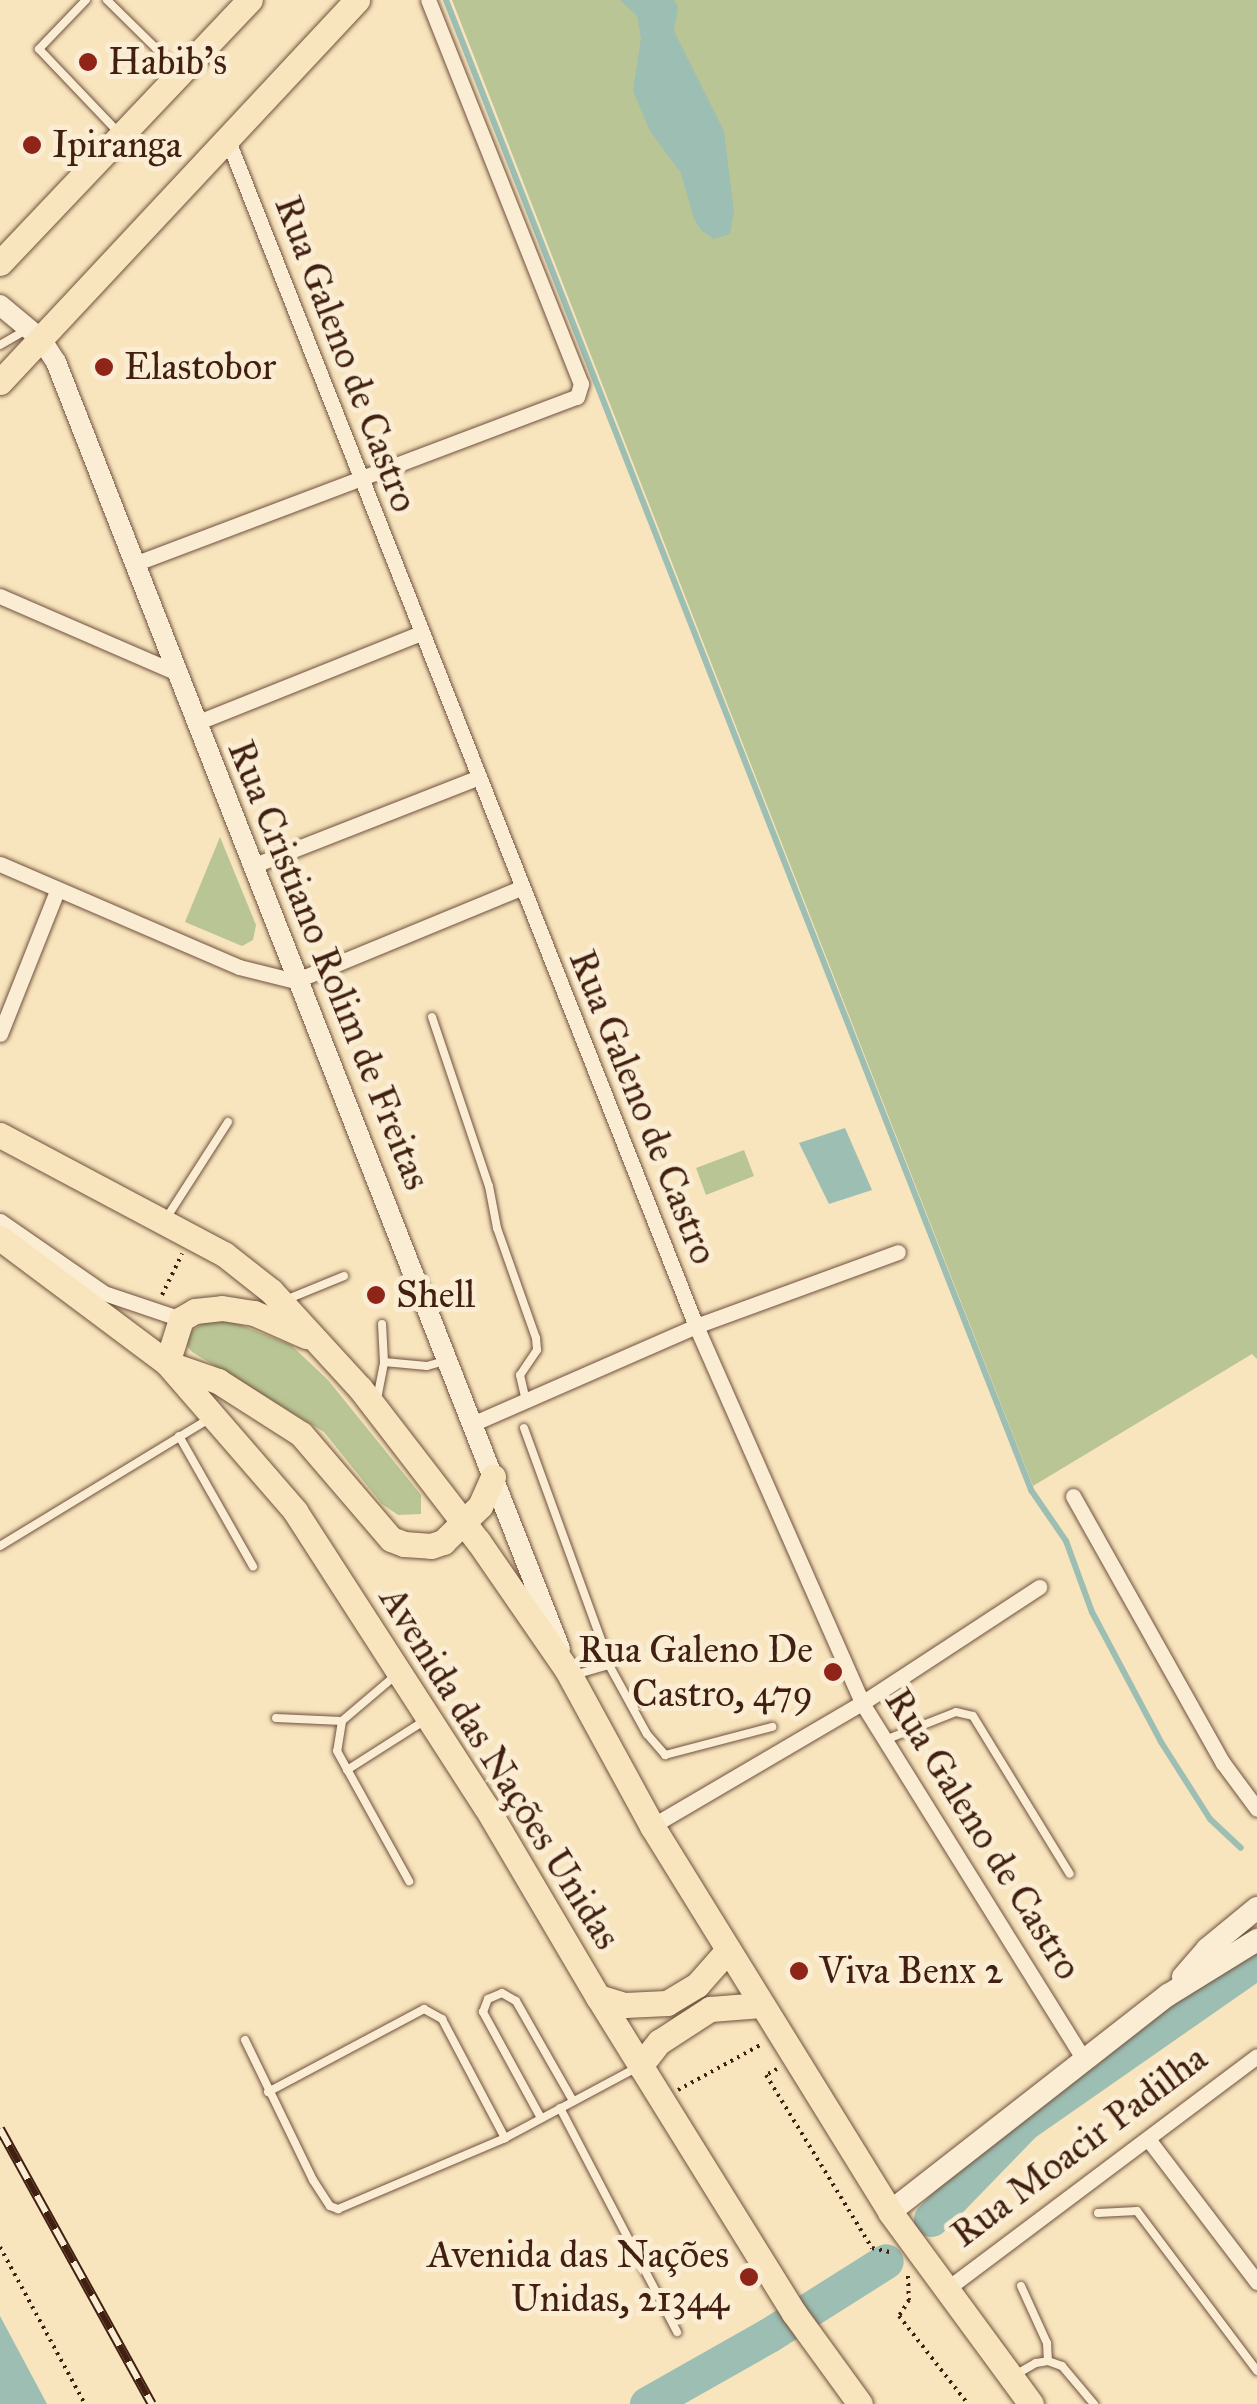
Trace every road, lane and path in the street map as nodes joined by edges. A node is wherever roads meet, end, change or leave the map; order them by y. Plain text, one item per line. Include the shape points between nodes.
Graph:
1 (86, 0) edge
2 (107, 0) edge
3 (250, 0) edge
4 (356, 0) edge
5 (428, 0) edge
6 (182, 73) junction
7 (121, 134) junction
8 (227, 138) junction
9 (0, 263) edge
10 (0, 305) edge
11 (35, 333) junction
12 (0, 345) edge
13 (0, 382) edge
14 (360, 480) junction
15 (134, 564) junction
16 (0, 596) edge
17 (420, 634) junction
18 (177, 673) junction
19 (196, 723) junction
20 (477, 778) junction
21 (0, 864) edge
22 (252, 866) junction
23 (521, 888) junction
24 (57, 891) junction
25 (295, 980) junction
26 (432, 1018) dead end
27 (0, 1034) edge
28 (228, 1122) dead end
29 (0, 1135) edge
30 (164, 1220) junction
31 (0, 1221) edge
32 (193, 1236) junction
33 (0, 1238) edge
34 (898, 1252) dead end
35 (344, 1276) dead end
36 (281, 1302) junction
37 (169, 1316) junction
38 (382, 1324) dead end
39 (696, 1326) junction
40 (323, 1346) junction
41 (449, 1360) junction
42 (384, 1362) junction
43 (167, 1363) junction
44 (526, 1400) junction
45 (376, 1408) junction
46 (216, 1416) junction
47 (474, 1423) junction
48 (524, 1428) dead end
49 (180, 1436) junction
50 (493, 1477) junction
51 (1073, 1496) dead end
52 (465, 1524) junction
53 (0, 1546) edge
54 (253, 1566) dead end
55 (1038, 1587) dead end
56 (609, 1665) junction
57 (399, 1672) junction
58 (569, 1673) junction
59 (862, 1703) junction
60 (276, 1718) dead end
61 (429, 1718) junction
62 (342, 1721) junction
63 (772, 1727) dead end
64 (885, 1740) junction
65 (348, 1770) junction
66 (1257, 1809) edge
67 (652, 1826) junction
68 (1070, 1874) dead end
69 (409, 1882) dead end
70 (1257, 1908) edge
71 (1257, 1940) edge
72 (728, 1950) junction
73 (1168, 1995) junction
74 (598, 1997) junction
75 (761, 2005) junction
76 (780, 2036) junction
77 (245, 2040) dead end
78 (1257, 2056) edge
79 (1084, 2059) junction
80 (796, 2060) junction
81 (640, 2066) junction
82 (268, 2092) junction
83 (662, 2100) junction
84 (573, 2101) junction
85 (560, 2108) junction
86 (541, 2118) junction
87 (505, 2138) junction
88 (1148, 2139) junction
89 (1098, 2213) dead end
90 (893, 2230) junction
91 (0, 2247) edge
92 (928, 2280) junction
93 (1257, 2282) edge
94 (1021, 2286) dead end
95 (677, 2332) dead end
96 (1048, 2361) junction
97 (1257, 2371) edge
98 (1009, 2378) junction
99 (85, 2404) edge
100 (860, 2404) edge
101 (968, 2404) edge
102 (1031, 2404) edge
103 (1094, 2404) edge

1 - 7 lane via 39,48
2 - 6 lane
3 - 6 main road
4 - 8 main road
5 - 14 street via 581,384 566,404
6 - 7 main road
7 - 9 main road
8 - 11 main road via 63,314
8 - 14 street, Rua Galeno de Castro
10 - 11 street, Rua Cristiano Rolim de Freitas
11 - 12 lane
11 - 13 main road
11 - 15 street, Rua Cristiano Rolim de Freitas via 56,362
14 - 15 street
14 - 17 street, Rua Galeno de Castro
15 - 18 street, Rua Cristiano Rolim de Freitas
16 - 18 street
17 - 19 street
17 - 20 street, Rua Galeno de Castro
18 - 19 street, Rua Cristiano Rolim de Freitas
19 - 22 street, Rua Cristiano Rolim de Freitas
20 - 22 street
20 - 23 street, Rua Galeno de Castro
21 - 24 street
22 - 25 street, Rua Cristiano Rolim de Freitas
23 - 25 street
23 - 39 street, Rua Galeno de Castro
24 - 25 street via 239,967
24 - 27 street
25 - 41 street, Rua Cristiano Rolim de Freitas via 397,1258
26 - 44 lane via 536,1338 537,1350 520,1375
28 - 30 lane
29 - 30 main road
30 - 32 main road
31 - 37 street via 104,1294
32 - 36 main road
32 - 37 path via 166,1285
33 - 43 main road, Avenida das Nações Unidas
34 - 39 street
35 - 36 lane
36 - 40 main road
37 - 40 main road via 222,1308 254,1313
37 - 43 main road
38 - 42 lane
39 - 44 street
39 - 59 street, Rua Galeno de Castro
40 - 45 main road
41 - 42 lane via 427,1366
41 - 47 street, Rua Cristiano Rolim de Freitas
42 - 45 lane
43 - 46 main road, Avenida das Nações Unidas
43 - 52 main road via 218,1381 302,1434 391,1539 431,1546
44 - 47 street
45 - 52 main road
46 - 49 lane
46 - 57 main road, Avenida das Nações Unidas via 295,1511
47 - 50 street, Rua Cristiano Rolim de Freitas
48 - 56 lane
49 - 53 lane
49 - 54 lane
50 - 52 main road
50 - 58 street, Rua Cristiano Rolim de Freitas
51 - 66 street via 1222,1763
52 - 58 main road
55 - 59 street
56 - 58 lane
56 - 63 lane via 665,1755
57 - 61 main road, Avenida das Nações Unidas
57 - 62 lane
58 - 67 main road
59 - 64 street, Rua Galeno de Castro
59 - 67 street
60 - 62 lane
61 - 65 lane
61 - 74 main road, Avenida das Nações Unidas
62 - 65 lane via 337,1751
64 - 68 lane via 956,1712 973,1716
64 - 79 street, Rua Galeno de Castro
65 - 69 lane
67 - 72 main road
70 - 73 main road via 1207,1949
71 - 73 main road
72 - 74 main road via 696,1985 667,2003 625,2005
72 - 75 main road
73 - 79 main road, Rua Moacir Padilha
74 - 81 main road, Avenida das Nações Unidas
75 - 76 main road
75 - 81 main road via 710,2010 659,2042
76 - 80 main road
76 - 83 path
77 - 82 lane
78 - 88 street, Rua Moacir Padilha
79 - 90 main road, Rua Moacir Padilha
80 - 90 main road
80 - 90 path via 766,2075 872,2248
81 - 83 main road, Avenida das Nações Unidas
81 - 84 lane
82 - 87 lane via 324,2200 338,2209
82 - 87 lane via 424,2009 442,2019
83 - 100 main road, Avenida das Nações Unidas via 794,2314
84 - 85 lane
84 - 86 lane via 516,2001 502,1993 488,1999 482,2012
85 - 86 lane
85 - 95 lane
86 - 87 lane
88 - 92 street, Rua Moacir Padilha
88 - 93 street
89 - 97 lane via 1137,2210
90 - 92 main road
91 - 99 path
92 - 98 main road
92 - 101 path via 899,2316
94 - 96 lane via 1047,2343
96 - 98 lane
96 - 103 lane via 1073,2376
98 - 102 main road

